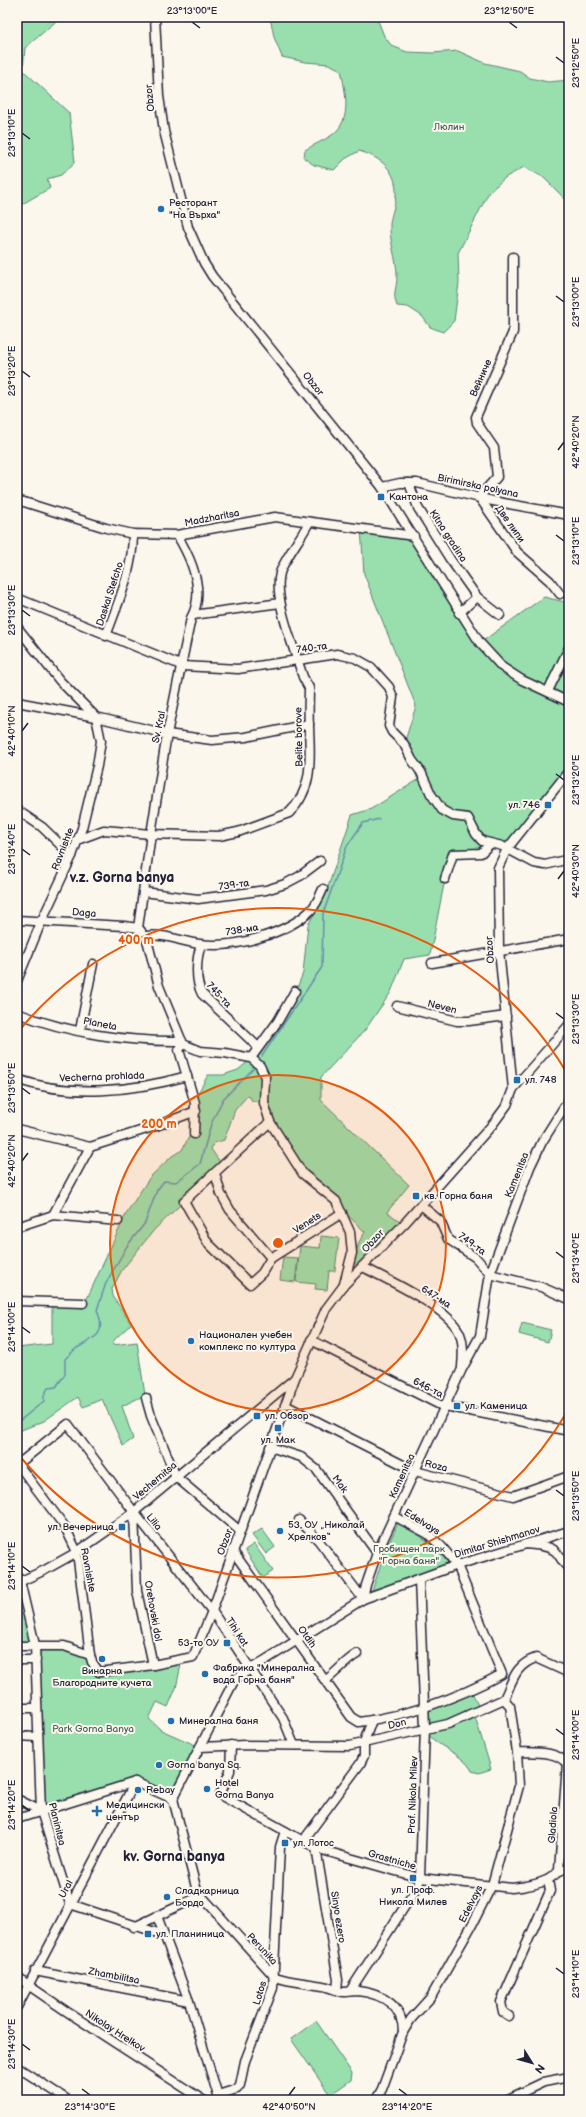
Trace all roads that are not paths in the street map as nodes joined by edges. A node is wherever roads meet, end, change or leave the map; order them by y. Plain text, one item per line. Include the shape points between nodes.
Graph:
1 (155, 17) edge
2 (513, 257) dead end
3 (408, 483) junction
4 (382, 487) junction
5 (479, 497) junction
6 (17, 502) edge
7 (569, 514) edge
8 (309, 522) junction
9 (133, 534) junction
10 (177, 535) junction
11 (414, 536) junction
12 (560, 594) dead end
13 (476, 597) junction
14 (17, 598) edge
15 (280, 603) junction
16 (459, 613) junction
17 (193, 615) junction
18 (500, 616) dead end
19 (17, 627) edge
20 (106, 636) junction
21 (569, 648) edge
22 (298, 660) junction
23 (183, 666) junction
24 (548, 691) junction
25 (17, 702) edge
26 (569, 702) edge
27 (96, 717) junction
28 (309, 724) junction
29 (167, 734) junction
30 (569, 771) edge
31 (17, 810) edge
32 (151, 834) junction
33 (77, 840) junction
34 (490, 844) junction
35 (508, 849) junction
36 (72, 856) junction
37 (569, 859) edge
38 (320, 861) dead end
39 (445, 879) dead end
40 (323, 889) dead end
41 (144, 892) junction
42 (17, 920) edge
43 (42, 920) junction
44 (138, 928) junction
45 (146, 936) junction
46 (568, 940) edge
47 (201, 945) junction
48 (500, 950) junction
49 (432, 962) dead end
50 (93, 964) dead end
51 (17, 981) edge
52 (295, 991) dead end
53 (397, 1006) dead end
54 (17, 1014) edge
55 (506, 1016) junction
56 (569, 1026) edge
57 (80, 1030) junction
58 (182, 1042) junction
59 (258, 1047) junction
60 (251, 1058) junction
61 (187, 1076) junction
62 (17, 1079) edge
63 (513, 1089) junction
64 (569, 1099) edge
65 (196, 1111) junction
66 (270, 1122) junction
67 (17, 1129) edge
68 (194, 1134) dead end
69 (90, 1147) junction
70 (215, 1173) junction
71 (421, 1205) junction
72 (342, 1213) junction
73 (53, 1215) junction
74 (118, 1221) dead end
75 (17, 1227) edge
76 (271, 1258) junction
77 (363, 1267) junction
78 (490, 1274) junction
79 (344, 1285) junction
80 (569, 1299) edge
81 (17, 1301) edge
82 (83, 1302) dead end
83 (311, 1340) junction
84 (462, 1369) junction
85 (295, 1378) junction
86 (146, 1398) dead end
87 (285, 1405) junction
88 (445, 1407) junction
89 (569, 1431) edge
90 (270, 1447) junction
91 (17, 1464) edge
92 (415, 1471) junction
93 (569, 1476) edge
94 (176, 1477) junction
95 (134, 1512) junction
96 (394, 1516) junction
97 (299, 1520) dead end
98 (240, 1531) junction
99 (569, 1531) edge
100 (523, 1544) junction
101 (232, 1550) junction
102 (77, 1552) junction
103 (377, 1553) junction
104 (456, 1565) junction
105 (569, 1568) edge
106 (419, 1579) junction
107 (18, 1580) edge
108 (363, 1599) junction
109 (212, 1611) junction
110 (297, 1640) junction
111 (35, 1645) junction
112 (17, 1646) edge
113 (357, 1654) dead end
114 (90, 1655) junction
115 (17, 1660) edge
116 (36, 1660) junction
117 (153, 1665) junction
118 (250, 1670) junction
119 (99, 1672) joint
120 (569, 1673) edge
121 (502, 1674) joint
122 (326, 1680) junction
123 (504, 1698) junction
124 (424, 1707) junction
125 (17, 1708) edge
126 (36, 1708) junction
127 (372, 1720) junction
128 (425, 1728) junction
129 (17, 1736) edge
130 (37, 1737) junction
131 (364, 1742) junction
132 (231, 1745) junction
133 (294, 1745) junction
134 (200, 1747) junction
135 (517, 1752) junction
136 (135, 1782) junction
137 (17, 1799) edge
138 (173, 1800) junction
139 (41, 1812) junction
140 (17, 1819) edge
141 (285, 1831) junction
142 (303, 1841) junction
143 (316, 1848) junction
144 (565, 1848) edge
145 (569, 1868) edge
146 (559, 1870) junction
147 (420, 1878) junction
148 (548, 1880) junction
149 (492, 1884) junction
150 (200, 1896) junction
151 (70, 1904) junction
152 (157, 1916) junction
153 (134, 1927) junction
154 (164, 1935) junction
155 (35, 1971) junction
156 (17, 1976) edge
157 (275, 1977) junction
158 (28, 1985) junction
159 (337, 1990) junction
160 (350, 1991) junction
161 (189, 2001) junction
162 (17, 2006) edge
163 (509, 2016) dead end
164 (403, 2032) junction
165 (17, 2067) edge
166 (569, 2077) edge
167 (219, 2097) edge
168 (68, 2100) edge
169 (203, 2100) edge
170 (376, 2100) edge
171 (506, 2100) edge

1 - 4 street, Obzor via 164,131 194,244 212,276
2 - 5 street, Вейниче via 513,332 476,416 477,423 494,448 497,477
3 - 4 street, Birimirska polyana
3 - 5 street, Birimirska polyana
3 - 13 street, Kitna gradina via 418,508
4 - 11 street, Obzor
5 - 7 street, Birimirska polyana
5 - 12 street, Две липи via 517,552 550,581
6 - 9 street, Madzharitsa
8 - 10 street, Madzharitsa via 275,516
8 - 11 street, Madzharitsa
8 - 15 street, Belite borove via 280,572
9 - 10 street, Madzharitsa
9 - 20 street, Daskal Stefcho via 129,571
10 - 17 street, Sv. Kral via 198,582
11 - 16 street, Obzor
13 - 16 street
13 - 18 street, Kitna gradina
14 - 20 street, 740-та
15 - 17 street
15 - 22 street, Belite borove
16 - 24 street, Obzor via 480,643 502,667 522,680
17 - 23 street, Sv. Kral
19 - 27 street via 60,681
20 - 23 street, 740-та
21 - 24 street
22 - 23 street, 740-та via 238,669
22 - 28 street, Belite borove via 309,688
22 - 34 street, 740-та via 337,654 355,658 371,667 393,697 389,726 422,772 431,794 442,810 453,816 468,818 479,838
23 - 29 street, Sv. Kral
24 - 26 street, Obzor
25 - 27 street
27 - 29 street
27 - 33 street, Ravnishte via 101,741 97,766
28 - 29 street via 246,737 212,740
28 - 32 street, Belite borove via 311,765 307,784 302,796 288,813 238,832 219,836
29 - 32 street, Sv. Kral
30 - 35 street, Obzor
31 - 36 street via 42,827
32 - 33 street, Belite borove via 104,830
32 - 41 street, Sv. Kral
33 - 36 street, Ravnishte
34 - 35 street, 740-та
34 - 39 street via 481,853 453,854
35 - 37 street, 740-та via 539,864
35 - 48 street, Obzor via 498,868 496,880
36 - 43 street, Ravnishte
38 - 41 street, 739-та via 285,884 251,893 198,899
40 - 47 street, 738-ма via 312,910 283,929 260,939
41 - 44 street, Sv. Kral
42 - 43 street, Daga
43 - 44 street, Daga
43 - 51 street, Ravnishte
44 - 45 street
45 - 47 street, 738-ма via 156,934
45 - 58 street via 159,986
46 - 48 street
47 - 59 street, 745-та via 198,954 198,986 202,994
48 - 49 street
48 - 55 street, Obzor
50 - 57 street
52 - 59 street via 278,1021
53 - 55 street, Neven via 457,1021
54 - 57 street, Planeta
55 - 63 street, Obzor
56 - 63 street
57 - 58 street, Planeta via 131,1040
58 - 60 street, Planeta via 200,1051
58 - 61 street via 179,1050
59 - 60 street
60 - 66 street via 260,1066 265,1076 264,1103
61 - 62 street, Vecherna prohlada via 156,1085 86,1089 54,1089 35,1086
61 - 65 street
63 - 71 street, Obzor via 507,1105 493,1124
64 - 78 street, Kamenitsa via 542,1142 530,1167
65 - 68 street
65 - 69 street
66 - 70 street
66 - 72 street via 303,1174 336,1201
67 - 69 street
69 - 73 street
70 - 76 street via 221,1194 230,1210
70 - 76 street, Venets via 184,1201 208,1242 250,1284 262,1273
71 - 77 street, Obzor
71 - 78 street, 749-та via 440,1221 448,1239 476,1258
72 - 76 street, Venets
72 - 79 street via 350,1232 352,1253
73 - 74 street
73 - 75 street
77 - 79 street, Obzor
77 - 84 street, 647-ма via 435,1307 452,1320 461,1339
78 - 80 street via 541,1288
78 - 84 street, Kamenitsa via 480,1336
79 - 83 street, Obzor via 326,1309
81 - 82 street
83 - 85 street, Obzor
83 - 88 street, 646-та
84 - 88 street, Kamenitsa
85 - 87 street, Obzor
85 - 94 street, Vechernitsa
86 - 94 street
87 - 90 street, Obzor
87 - 92 street, Roza
88 - 89 street, 646-та
88 - 92 street, Kamenitsa
90 - 98 street, Obzor
90 - 103 street, Mak via 301,1457 316,1469
91 - 95 street, Lilia via 68,1424
91 - 102 street, Ravnishte via 65,1527
92 - 93 street, Roza via 513,1496
92 - 96 street, Kamenitsa
94 - 95 street, Vechernitsa
94 - 98 street
95 - 102 street, Vechernitsa
95 - 109 street, Lilia
95 - 117 street, Orehovski dol via 138,1592
96 - 103 street, Kamenitsa
96 - 104 street, Edelvays via 428,1534
97 - 108 street via 319,1541
98 - 101 street, Obzor
99 - 100 street, Dimitar Shishmanov
100 - 104 street, Dimitar Shishmanov
100 - 105 street via 556,1551 564,1565
101 - 109 street, Obzor
101 - 110 street, Otdih
102 - 107 street, Vechernitsa via 45,1570
102 - 114 street, Ravnishte
103 - 108 street, Kamenitsa
104 - 106 street, Dimitar Shishmanov
104 - 121 street, Edelvays
106 - 108 street, Dimitar Shishmanov
106 - 124 street, Prof. Nikola Milev
107 - 111 street, Planinitsa
108 - 110 street
109 - 117 street, Obzor via 193,1657
109 - 118 street, Tihi kat
110 - 118 street
110 - 122 street, Otdih
111 - 112 street
111 - 114 street via 64,1646
111 - 116 street, Planinitsa
113 - 122 street
114 - 119 street, Ravnishte
115 - 116 street
116 - 126 street, Planinitsa
117 - 119 street, Obzor
118 - 133 street, Tihi kat via 283,1718
118 - 134 street via 235,1680
120 - 123 street via 536,1658 525,1662 517,1671
121 - 124 street, Don via 471,1690
122 - 127 street, Otdih via 351,1716 359,1722
123 - 128 street, Don via 448,1724
123 - 135 street, Edelvays via 510,1706
124 - 127 street, Don
124 - 128 street, Prof. Nikola Milev
125 - 126 street
126 - 130 street, Planinitsa
127 - 131 street
128 - 131 street, Don
128 - 147 street, Prof. Nikola Milev
129 - 130 street
130 - 139 street, Planinitsa
131 - 133 street, Don via 346,1746
131 - 142 street via 364,1756 360,1764
132 - 133 street, Don
132 - 134 street, Don
132 - 141 street, Grastniche via 230,1771 220,1795
134 - 138 street
135 - 144 street, Gladiola via 553,1754 562,1757 567,1764
135 - 149 street, Edelvays via 519,1786
136 - 138 street
136 - 139 street
136 - 151 street, Ural
137 - 139 street
138 - 150 street, Perunika via 187,1858
139 - 140 street
139 - 151 street, Planinitsa
141 - 142 street, Grastniche
141 - 157 street, Lotos via 280,1848
142 - 143 street, Grastniche
143 - 147 street, Grastniche
143 - 159 street, Sinyo ezero via 338,1980
144 - 146 street, Gladiola
145 - 146 street
146 - 148 street, Grastniche
147 - 149 street, Grastniche
147 - 160 street, Prof. Nikola Milev via 418,1886
148 - 149 street, Grastniche via 524,1887
148 - 163 street via 550,1891 501,2002 503,2012
149 - 164 street, Edelvays via 431,1997
150 - 152 street
150 - 157 street, Perunika
151 - 153 street
151 - 155 street, Ural
152 - 153 street
152 - 154 street
153 - 154 street
154 - 161 street
155 - 158 street, Ural
155 - 161 street, Zhambilitsa
156 - 158 street, Nikolay Hrelkov
157 - 159 street, Perunika
157 - 167 street, Lotos via 272,1994 245,2061 240,2085
158 - 162 street, Ural
158 - 169 street, Nikolay Hrelkov
159 - 160 street, Perunika
160 - 164 street, Perunika via 373,1994 396,2008 402,2017
161 - 167 street
164 - 170 street, Edelvays
165 - 168 street
166 - 171 street via 544,2082

